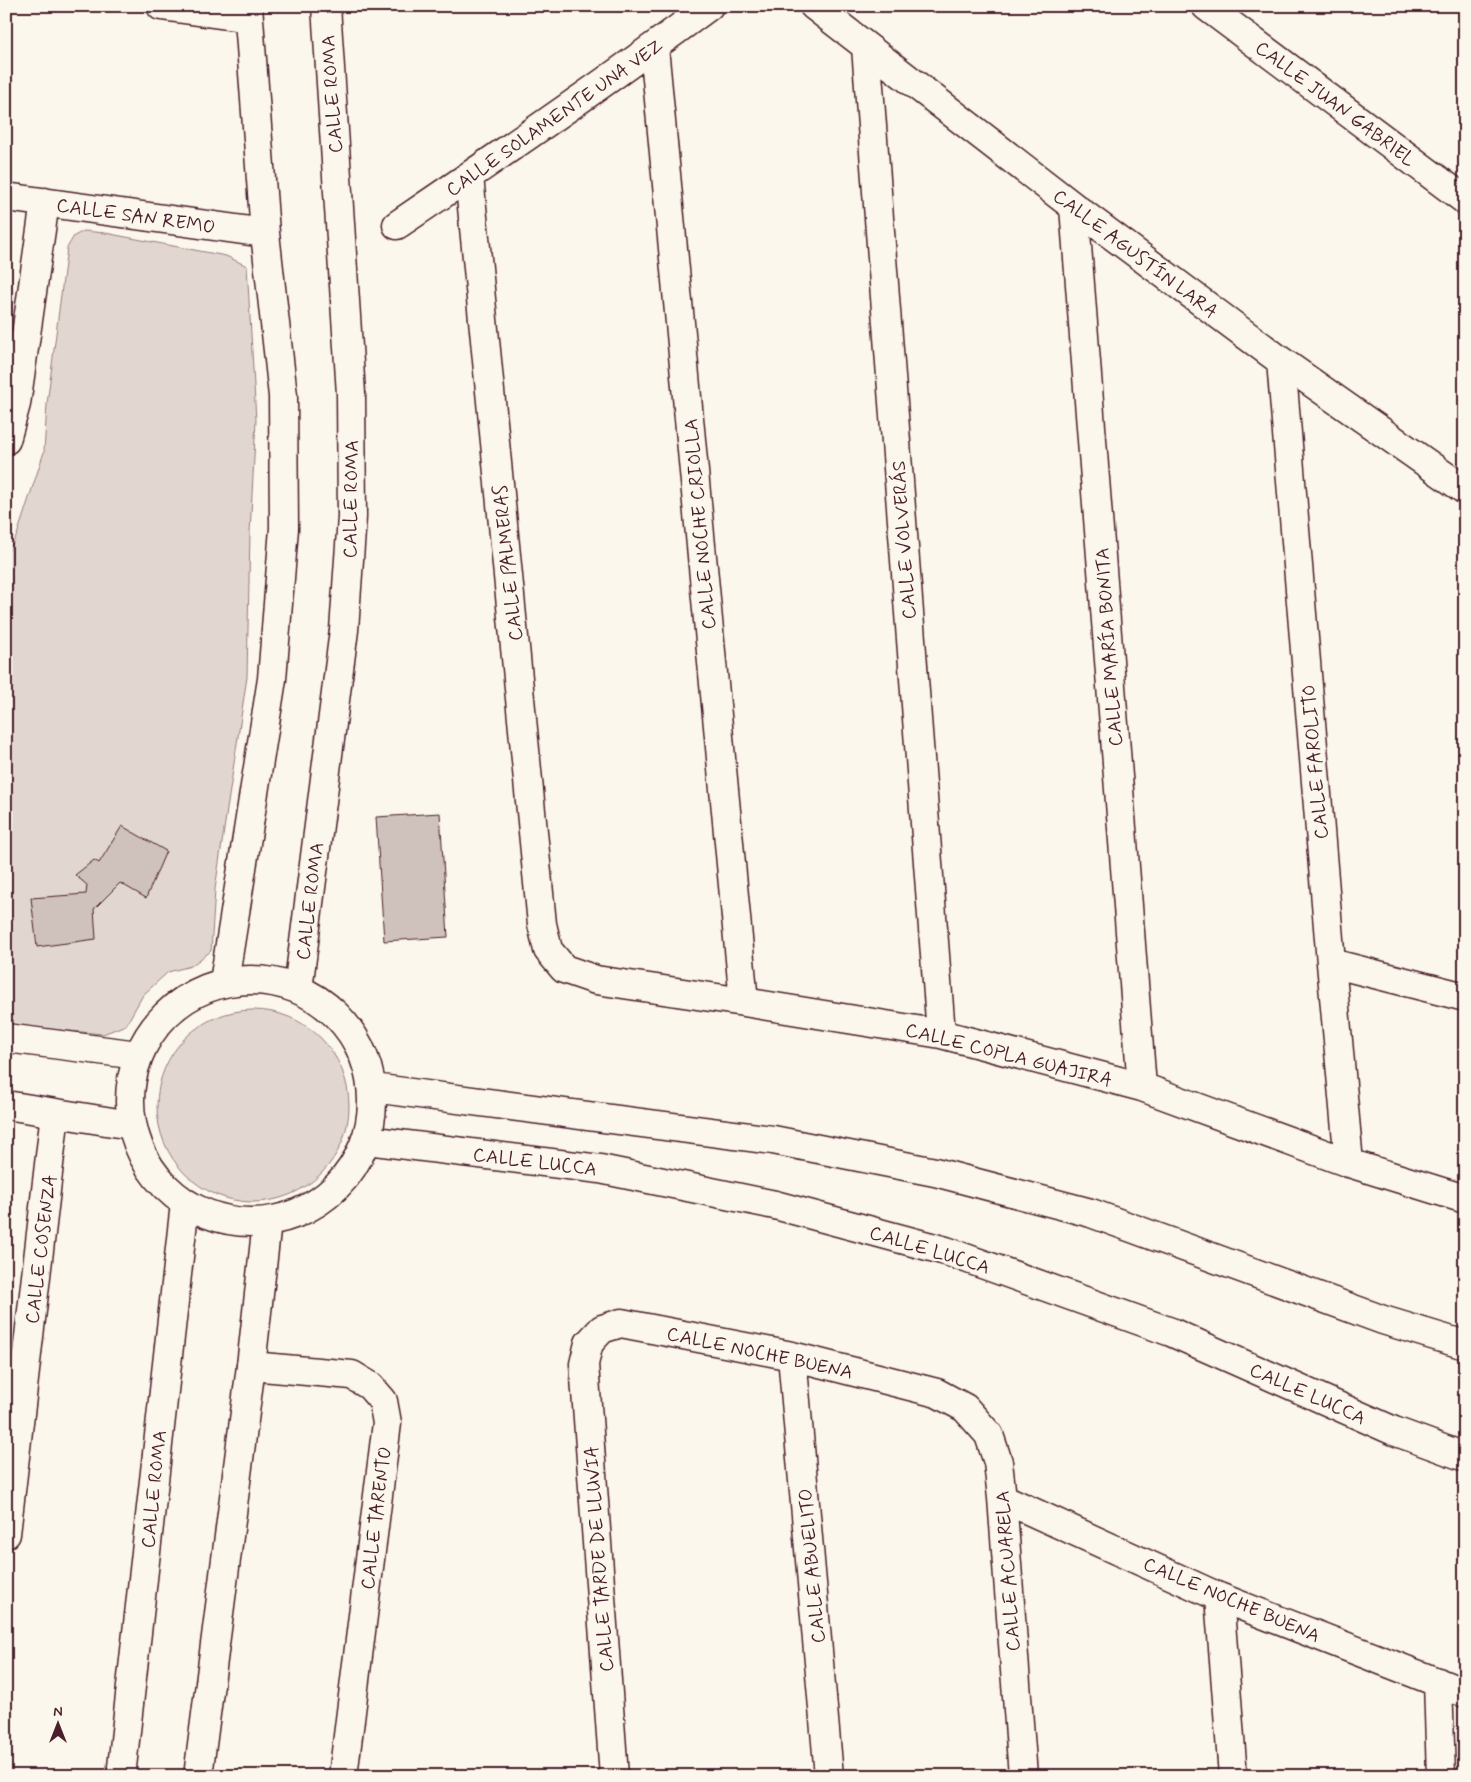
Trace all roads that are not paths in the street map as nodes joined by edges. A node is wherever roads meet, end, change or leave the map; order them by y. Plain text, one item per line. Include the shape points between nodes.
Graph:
1 (161, 6) edge
2 (326, 6) edge
3 (709, 6) edge
4 (814, 6) edge
5 (1206, 6) edge
6 (249, 12) edge
7 (866, 46) junction
8 (654, 47) junction
9 (469, 176) junction
10 (6, 197) edge
11 (1465, 200) edge
12 (45, 202) junction
13 (1074, 207) junction
14 (397, 225) dead end
15 (265, 233) junction
16 (1281, 361) junction
17 (11, 403) edge
18 (6, 440) edge
19 (1465, 490) edge
20 (548, 950) joint
21 (1331, 963) junction
22 (224, 982) junction
23 (298, 989) junction
24 (1465, 997) edge
25 (744, 1002) junction
26 (941, 1034) junction
27 (6, 1038) edge
28 (138, 1055) junction
29 (1142, 1087) junction
30 (373, 1088) junction
31 (6, 1105) edge
32 (56, 1113) junction
33 (132, 1125) junction
34 (367, 1140) junction
35 (1349, 1163) junction
36 (1465, 1199) edge
37 (185, 1203) junction
38 (267, 1222) junction
39 (590, 1344) joint
40 (1465, 1345) edge
41 (792, 1356) junction
42 (251, 1366) junction
43 (937, 1393) joint
44 (1465, 1457) edge
45 (1002, 1498) junction
46 (6, 1534) edge
47 (1219, 1597) junction
48 (1438, 1682) junction
49 (1465, 1693) edge
50 (121, 1776) edge
51 (198, 1776) edge
52 (343, 1776) edge
53 (614, 1776) edge
54 (830, 1776) edge
55 (1023, 1776) edge
56 (1234, 1776) edge
57 (1441, 1776) edge

1 - 6 street
2 - 23 street, CALLE ROMA via 351,394 352,517 344,630
3 - 8 street, CALLE SOLAMENTE UNA VEZ
4 - 7 street, CALLE AGUSTÍN LARA
5 - 11 street, CALLE JUAN GABRIEL
6 - 15 street
7 - 13 street, CALLE AGUSTÍN LARA
7 - 26 street, CALLE VOLVERÁS
8 - 9 street, CALLE SOLAMENTE UNA VEZ
8 - 25 street, CALLE NOCHE CRIOLLA
9 - 14 street, CALLE SOLAMENTE UNA VEZ
9 - 20 street, CALLE PALMERAS via 542,924
10 - 12 street, CALLE SAN REMO
12 - 15 street, CALLE SAN REMO
12 - 17 street
13 - 16 street, CALLE AGUSTÍN LARA
13 - 29 street, CALLE MARÍA BONITA
15 - 22 street via 282,396 284,528 272,679
16 - 19 street, CALLE AGUSTÍN LARA
16 - 21 street, CALLE FAROLITO
17 - 18 street
20 - 25 street, CALLE COPLA GUAJIRA via 564,969 596,980
21 - 24 street
21 - 35 street, CALLE FAROLITO
22 - 23 street via 257,980
22 - 28 street via 197,992 172,1008 152,1030
23 - 30 street via 326,1005 349,1028 365,1056
25 - 26 street, CALLE COPLA GUAJIRA
26 - 29 street, CALLE COPLA GUAJIRA
27 - 28 street
28 - 33 street via 129,1101
29 - 35 street, CALLE COPLA GUAJIRA
30 - 34 street via 373,1114
30 - 40 street via 773,1140 935,1172 1091,1213 1383,1320
31 - 32 street
32 - 33 street
32 - 46 street, CALLE COSENZA
33 - 37 street via 142,1156 160,1183
34 - 38 street via 352,1170 329,1195 300,1212
34 - 44 street, CALLE LUCCA via 600,1168 775,1205 946,1251 1171,1332 1394,1431
35 - 36 street, CALLE COPLA GUAJIRA
37 - 38 street via 211,1216 238,1222
37 - 50 street, CALLE ROMA
38 - 42 street
39 - 41 street, CALLE NOCHE BUENA via 602,1329 621,1323
39 - 53 street, CALLE TARDE DE LLUVIA via 584,1364
41 - 43 street, CALLE NOCHE BUENA
41 - 54 street, CALLE ABUELITO
42 - 51 street
42 - 52 street, CALLE TARENTO via 352,1375 370,1386 382,1401 387,1423
43 - 45 street, CALLE ACUARELA via 965,1408 989,1435 998,1462
45 - 47 street, CALLE NOCHE BUENA
45 - 55 street, CALLE ACUARELA
47 - 48 street, CALLE NOCHE BUENA
47 - 56 street
48 - 49 street, CALLE NOCHE BUENA
48 - 57 street

